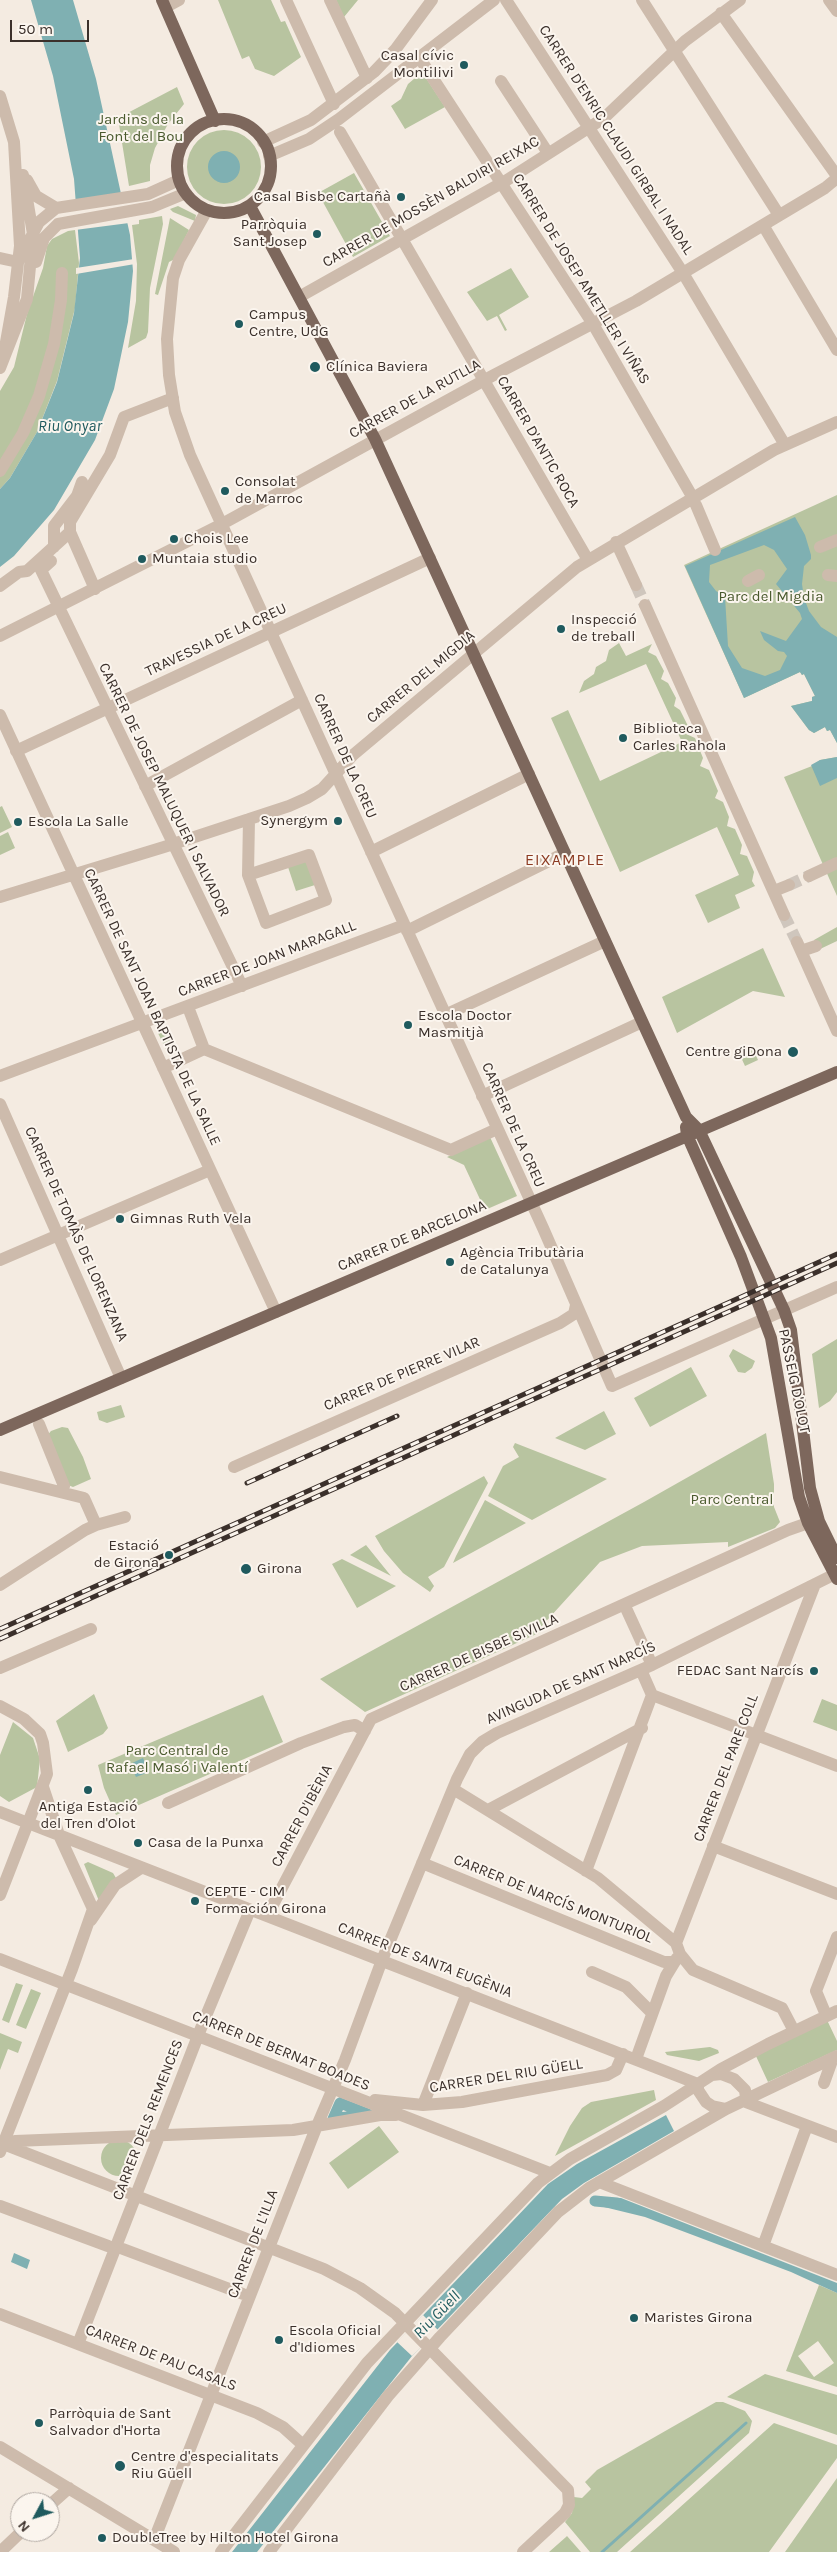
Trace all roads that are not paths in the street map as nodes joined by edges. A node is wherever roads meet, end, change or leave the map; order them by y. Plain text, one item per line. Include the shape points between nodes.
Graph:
1 (180, 0) edge
2 (286, 0) edge
3 (330, 0) edge
4 (432, 0) edge
5 (443, 0) edge
6 (494, 0) edge
7 (506, 0) edge
8 (642, 0) edge
9 (740, 0) edge
10 (829, 0) edge
11 (164, 3) edge
12 (837, 12) edge
13 (721, 13) junction
14 (412, 28) junction
15 (674, 52) junction
16 (418, 57) junction
17 (367, 78) junction
18 (501, 81) dead end
19 (0, 96) edge
20 (334, 104) junction
21 (215, 120) junction
22 (588, 127) junction
23 (340, 132) dead end
24 (263, 142) junction
25 (548, 153) junction
26 (269, 156) junction
27 (20, 175) junction
28 (837, 177) edge
29 (179, 180) junction
30 (502, 183) junction
31 (186, 193) junction
32 (250, 206) junction
33 (56, 208) junction
34 (30, 209) junction
35 (207, 210) junction
36 (779, 215) junction
37 (43, 218) junction
38 (58, 224) junction
39 (763, 225) junction
40 (33, 234) junction
41 (400, 236) junction
42 (0, 258) edge
43 (18, 262) junction
44 (62, 273) dead end
45 (683, 273) junction
46 (299, 297) junction
47 (27, 299) junction
48 (9, 324) junction
49 (593, 324) junction
50 (837, 350) edge
51 (1, 362) edge
52 (484, 381) junction
53 (173, 398) junction
54 (837, 422) edge
55 (375, 440) junction
56 (785, 445) junction
57 (0, 471) edge
58 (82, 482) dead end
59 (695, 501) junction
60 (222, 524) junction
61 (70, 532) junction
62 (837, 540) edge
63 (616, 542) junction
64 (820, 547) dead end
65 (715, 550) dead end
66 (52, 553) junction
67 (430, 558) junction
68 (588, 560) junction
69 (0, 586) edge
70 (636, 586) tunnel mouth
71 (94, 589) junction
72 (645, 605) tunnel mouth
73 (58, 607) junction
74 (271, 632) junction
75 (0, 636) edge
76 (474, 654) junction
77 (302, 700) junction
78 (107, 708) junction
79 (0, 715) edge
80 (16, 751) junction
81 (335, 774) junction
82 (529, 774) junction
83 (145, 786) junction
84 (249, 819) junction
85 (173, 843) junction
86 (371, 852) junction
87 (565, 853) junction
88 (837, 863) edge
89 (73, 875) junction
90 (249, 875) junction
91 (809, 876) tunnel mouth
92 (789, 885) tunnel mouth
93 (774, 891) junction
94 (0, 897) edge
95 (784, 915) tunnel mouth
96 (405, 928) junction
97 (605, 940) junction
98 (816, 946) dead end
99 (242, 986) junction
100 (188, 1007) junction
101 (445, 1015) junction
102 (642, 1022) junction
103 (142, 1024) junction
104 (837, 1031) edge
105 (204, 1049) junction
106 (163, 1068) junction
107 (837, 1072) edge
108 (0, 1076) edge
109 (482, 1096) junction
110 (0, 1104) edge
111 (686, 1117) junction
112 (497, 1129) junction
113 (699, 1130) junction
114 (687, 1135) junction
115 (210, 1170) junction
116 (531, 1203) junction
117 (58, 1236) junction
118 (0, 1260) edge
119 (837, 1287) edge
120 (576, 1305) junction
121 (784, 1310) junction
122 (276, 1312) junction
123 (764, 1318) junction
124 (121, 1378) junction
125 (39, 1424) dead end
126 (0, 1430) edge
127 (234, 1467) dead end
128 (0, 1477) edge
129 (64, 1486) dead end
130 (124, 1517) dead end
131 (808, 1523) junction
132 (96, 1525) junction
133 (837, 1558) edge
134 (836, 1576) edge
135 (815, 1584) junction
136 (0, 1585) edge
137 (625, 1606) junction
138 (91, 1629) dead end
139 (646, 1667) junction
140 (0, 1668) edge
141 (652, 1695) junction
142 (0, 1706) edge
143 (642, 1728) junction
144 (365, 1731) junction
145 (756, 1735) junction
146 (837, 1766) edge
147 (43, 1787) junction
148 (453, 1789) junction
149 (168, 1803) dead end
150 (488, 1810) junction
151 (0, 1812) edge
152 (28, 1823) junction
153 (59, 1835) junction
154 (714, 1846) junction
155 (422, 1863) junction
156 (141, 1868) junction
157 (586, 1871) junction
158 (837, 1894) edge
159 (0, 1895) edge
160 (250, 1910) junction
161 (268, 1916) junction
162 (89, 1922) junction
163 (837, 1936) edge
164 (676, 1953) junction
165 (0, 1958) edge
166 (382, 1960) junction
167 (592, 1972) dead end
168 (66, 1984) junction
169 (467, 1994) junction
170 (828, 2011) edge
171 (652, 2013) junction
172 (794, 2031) junction
173 (198, 2036) junction
174 (623, 2054) junction
175 (835, 2057) edge
176 (636, 2059) junction
177 (712, 2075) junction
178 (698, 2084) junction
179 (824, 2084) dead end
180 (332, 2090) junction
181 (354, 2098) junction
182 (745, 2099) junction
183 (423, 2105) junction
184 (726, 2109) junction
185 (403, 2115) junction
186 (316, 2126) junction
187 (808, 2126) junction
188 (160, 2136) junction
189 (837, 2137) edge
190 (6, 2146) edge
191 (550, 2174) junction
192 (599, 2182) junction
193 (136, 2196) junction
194 (0, 2206) edge
195 (108, 2246) dead end
196 (763, 2246) junction
197 (269, 2248) junction
198 (123, 2249) dead end
199 (837, 2275) edge
200 (243, 2294) dead end
201 (0, 2314) edge
202 (407, 2325) junction
203 (78, 2344) junction
204 (428, 2346) junction
205 (212, 2396) junction
206 (303, 2445) junction
207 (0, 2447) edge
208 (69, 2488) junction
209 (60, 2496) edge
210 (154, 2540) junction
211 (10, 2542) edge
212 (0, 2552) edge
213 (174, 2552) edge
214 (221, 2552) edge
215 (269, 2552) edge
216 (523, 2552) edge

1 - 11 street
2 - 20 street
3 - 17 street
4 - 14 street
5 - 14 street
6 - 16 street
7 - 22 street, CARRER D'ENRIC CLAUDI GIRBAL I NADAL
8 - 15 street
9 - 13 street, CARRER DE MOSSÈN BALDIRI REIXAC
10 - 12 street
11 - 21 main road
13 - 15 street, CARRER DE MOSSÈN BALDIRI REIXAC
13 - 28 street
14 - 17 street
15 - 22 street, CARRER DE MOSSÈN BALDIRI REIXAC via 604,118
15 - 36 street
16 - 26 street via 319,133
16 - 30 street, CARRER DE JOSEP AMETLLER I VIÑAS
17 - 20 street
18 - 25 street
19 - 27 street
20 - 24 street via 301,126
21 - 24 main road via 231,120 245,125
21 - 29 main road via 194,130 182,146 177,163
22 - 25 street, CARRER DE MOSSÈN BALDIRI REIXAC
22 - 45 street, CARRER D'ENRIC CLAUDI GIRBAL I NADAL
23 - 41 street, CARRER D'ANTIC ROCA
24 - 26 main road
25 - 30 street, CARRER DE MOSSÈN BALDIRI REIXAC
26 - 32 main road via 266,186
27 - 33 street via 36,196
27 - 34 street via 26,206
27 - 43 street
28 - 36 street, CARRER DE LA RUTLLA via 832,185
29 - 31 main road
29 - 33 street via 156,191
30 - 41 street, CARRER DE MOSSÈN BALDIRI REIXAC
30 - 49 street, CARRER DE JOSEP AMETLLER I VIÑAS
31 - 35 main road via 194,203
31 - 38 street via 152,207
32 - 35 main road via 232,212
32 - 46 main road
33 - 37 street
34 - 37 street
34 - 40 street
35 - 53 street, CARRER DE LA CREU via 179,260 173,278 167,339
36 - 39 street, CARRER DE LA RUTLLA
37 - 38 street
37 - 40 street
38 - 47 street via 44,238
39 - 45 street, CARRER DE LA RUTLLA
39 - 50 street
40 - 47 street
40 - 48 street via 28,243 20,298
41 - 46 street, CARRER DE MOSSÈN BALDIRI REIXAC
41 - 52 street, CARRER D'ANTIC ROCA
42 - 43 street
43 - 48 street
44 - 57 street via 54,344 39,396 23,434
45 - 49 street, CARRER DE LA RUTLLA
45 - 56 street, CARRER D'ENRIC CLAUDI GIRBAL I NADAL
46 - 55 main road
47 - 51 street
48 - 51 street
49 - 52 street, CARRER DE LA RUTLLA
49 - 59 street, CARRER DE JOSEP AMETLLER I VIÑAS
52 - 55 street, CARRER DE LA RUTLLA
52 - 68 street, CARRER D'ANTIC ROCA
53 - 60 street, CARRER DE LA CREU via 190,455
53 - 61 street via 124,417 110,455 70,522
54 - 56 street, CARRER DEL MIGDIA
55 - 60 street, CARRER DE LA RUTLLA
55 - 67 main road
56 - 59 street, CARRER DEL MIGDIA
58 - 66 street via 77,496 54,526
59 - 63 street, CARRER DEL MIGDIA
59 - 65 street, CARRER DE JOSEP AMETLLER I VIÑAS
60 - 71 street, CARRER DE LA RUTLLA
60 - 74 street, CARRER DE LA CREU
61 - 66 street
61 - 71 street
62 - 64 street
63 - 68 street, CARRER DEL MIGDIA
63 - 70 street
66 - 69 street
66 - 73 street, CARRER DE JOSEP MALUQUER I SALVADOR via 41,570
67 - 74 street, TRAVESSIA DE LA CREU
67 - 76 main road
68 - 76 street, CARRER DEL MIGDIA
71 - 73 street, CARRER DE LA RUTLLA
72 - 93 street
73 - 75 street, CARRER DE LA RUTLLA
73 - 78 street, CARRER DE JOSEP MALUQUER I SALVADOR
74 - 77 street, CARRER DE LA CREU
74 - 78 street, TRAVESSIA DE LA CREU
76 - 81 street, CARRER DEL MIGDIA
76 - 82 main road
77 - 81 street, CARRER DE LA CREU
77 - 83 street
78 - 80 street, TRAVESSIA DE LA CREU
78 - 83 street, CARRER DE JOSEP MALUQUER I SALVADOR
79 - 80 street, CARRER DE SANT JOAN BAPTISTA DE LA SALLE
80 - 89 street, CARRER DE SANT JOAN BAPTISTA DE LA SALLE
81 - 84 street, CARRER DEL MIGDIA via 322,789 306,798
81 - 86 street, CARRER DE LA CREU
82 - 86 street
82 - 87 main road
83 - 85 street, CARRER DE JOSEP MALUQUER I SALVADOR
84 - 85 street, CARRER DEL MIGDIA
84 - 90 street
85 - 89 street, CARRER DEL MIGDIA
85 - 99 street, CARRER DE JOSEP MALUQUER I SALVADOR
86 - 96 street, CARRER DE LA CREU
87 - 96 street, CARRER DE JOAN MARAGALL
87 - 97 main road
88 - 91 street
89 - 94 street, CARRER DEL MIGDIA
89 - 103 street, CARRER DE SANT JOAN BAPTISTA DE LA SALLE
90 - 90 street via 266,924 326,900 309,854
92 - 93 street
93 - 95 street
96 - 99 street, CARRER DE JOAN MARAGALL
96 - 101 street, CARRER DE LA CREU
97 - 101 street
97 - 102 main road
98 - 104 street via 799,946
99 - 100 street, CARRER DE JOAN MARAGALL
100 - 103 street, CARRER DE JOAN MARAGALL
100 - 105 street
101 - 109 street, CARRER DE LA CREU
102 - 109 street
102 - 111 main road
103 - 106 street, CARRER DE SANT JOAN BAPTISTA DE LA SALLE
103 - 108 street, CARRER DE JOAN MARAGALL
105 - 106 street
105 - 112 street via 451,1150
106 - 115 street, CARRER DE SANT JOAN BAPTISTA DE LA SALLE
107 - 113 main road, CARRER DE BARCELONA
109 - 112 street, CARRER DE LA CREU
110 - 117 street, CARRER DE TOMÀS DE LORENZANA
111 - 113 main road, PASSEIG D'OLOT
111 - 114 main road
112 - 116 street, CARRER DE LA CREU
113 - 114 main road, CARRER DE BARCELONA
113 - 121 main road, PASSEIG D'OLOT
114 - 116 main road, CARRER DE BARCELONA
114 - 123 main road, PASSEIG D'OLOT
115 - 117 street
115 - 122 street, CARRER DE SANT JOAN BAPTISTA DE LA SALLE
116 - 120 street, CARRER DE LA CREU
116 - 122 main road, CARRER DE BARCELONA
117 - 118 street
117 - 124 street, CARRER DE TOMÀS DE LORENZANA
119 - 121 street
120 - 123 street, CARRER DE LA CREU via 612,1386
120 - 127 street, CARRER DE PIERRE VILAR via 574,1314 560,1323
121 - 123 street
121 - 133 main road, PASSEIG D'OLOT via 791,1330 810,1488 819,1521
122 - 124 main road, CARRER DE BARCELONA
123 - 131 main road, PASSEIG D'OLOT via 779,1376 799,1498
124 - 126 main road, CARRER DE BARCELONA
125 - 129 street
128 - 132 street via 84,1498
130 - 132 street
131 - 134 main road, PASSEIG D'OLOT
131 - 137 street, CARRER DE BISBE SIVILLA
132 - 136 street
134 - 135 street, AVINGUDA DE SANT NARCÍS
135 - 139 street, AVINGUDA DE SANT NARCÍS
135 - 145 street, CARRER DEL PARE COLL
137 - 139 street
137 - 144 street, CARRER DE BISBE SIVILLA via 371,1719
138 - 140 street
139 - 141 street
139 - 148 street, AVINGUDA DE SANT NARCÍS via 482,1742 465,1762
141 - 143 street
141 - 145 street
142 - 147 street via 24,1719 40,1734 47,1767
143 - 150 street
143 - 157 street
144 - 149 street via 355,1725 344,1727
144 - 161 street, CARRER D'IBÈRIA
145 - 146 street
145 - 154 street, CARRER DEL PARE COLL
147 - 152 street
147 - 153 street
148 - 150 street
148 - 155 street, AVINGUDA DE SANT NARCÍS
150 - 157 street
151 - 152 street, CARRER DE SANTA EUGÈNIA
152 - 153 street, CARRER DE SANTA EUGÈNIA
152 - 159 street
153 - 156 street, CARRER DE SANTA EUGÈNIA
153 - 162 street via 92,1904
154 - 158 street
154 - 164 street, CARRER DEL PARE COLL
155 - 164 street, CARRER DE NARCÍS MONTURIOL via 664,1962
155 - 166 street, AVINGUDA DE SANT NARCÍS
156 - 160 street, CARRER DE SANTA EUGÈNIA
156 - 162 street via 115,1885
157 - 164 street
160 - 161 street, CARRER DE SANTA EUGÈNIA
160 - 173 street, CARRER DELS REMENCES
161 - 166 street, CARRER DE SANTA EUGÈNIA
162 - 168 street
163 - 170 street via 816,1991
164 - 171 street, CARRER DEL PARE COLL
164 - 172 street via 693,1970 782,2008
165 - 168 street, CARRER DE BERNAT BOADES
166 - 169 street, CARRER DE SANTA EUGÈNIA
166 - 180 street, CARRER DE L'ILLA
167 - 171 street via 626,1987
168 - 173 street, CARRER DE BERNAT BOADES
168 - 190 street
169 - 174 street, CARRER DE SANTA EUGÈNIA
169 - 183 street
170 - 172 street
171 - 176 street, CARRER DEL PARE COLL
172 - 177 street
173 - 180 street, CARRER DE BERNAT BOADES
173 - 188 street, CARRER DELS REMENCES
174 - 176 street, CARRER DE SANTA EUGÈNIA
174 - 183 street, CARRER DEL RIU GÜELL via 616,2070 607,2075 462,2102
175 - 179 street
175 - 182 street
176 - 178 street, CARRER DE SANTA EUGÈNIA
177 - 178 street
177 - 182 street via 721,2074 734,2079 745,2090
178 - 184 street via 706,2102
178 - 191 street
180 - 181 street, CARRER DE BERNAT BOADES
180 - 186 street, CARRER DE L'ILLA
181 - 183 street, CARRER DEL RIU GÜELL
181 - 185 street, CARRER DE BERNAT BOADES
182 - 184 street
182 - 187 street
184 - 192 street
185 - 186 street
185 - 191 street, CARRER DE BERNAT BOADES
186 - 188 street via 293,2130
186 - 197 street, CARRER DE L'ILLA
187 - 189 street
187 - 196 street
188 - 190 street
188 - 193 street, CARRER DELS REMENCES
190 - 193 street
191 - 202 street via 523,2198
192 - 196 street
192 - 204 street via 550,2219
193 - 197 street
193 - 203 street, CARRER DELS REMENCES
194 - 195 street
196 - 199 street
197 - 202 street via 324,2269 354,2285
197 - 205 street, CARRER DE L'ILLA
198 - 200 street
201 - 203 street, CARRER DE PAU CASALS
202 - 204 street
202 - 206 street via 368,2363
203 - 205 street, CARRER DE PAU CASALS
204 - 215 street
204 - 216 street via 568,2490 565,2513
205 - 206 street, CARRER DE PAU CASALS via 271,2420
205 - 210 street, CARRER DE L'ILLA
206 - 214 street
207 - 208 street
208 - 209 street
208 - 210 street
210 - 213 street
211 - 212 street

